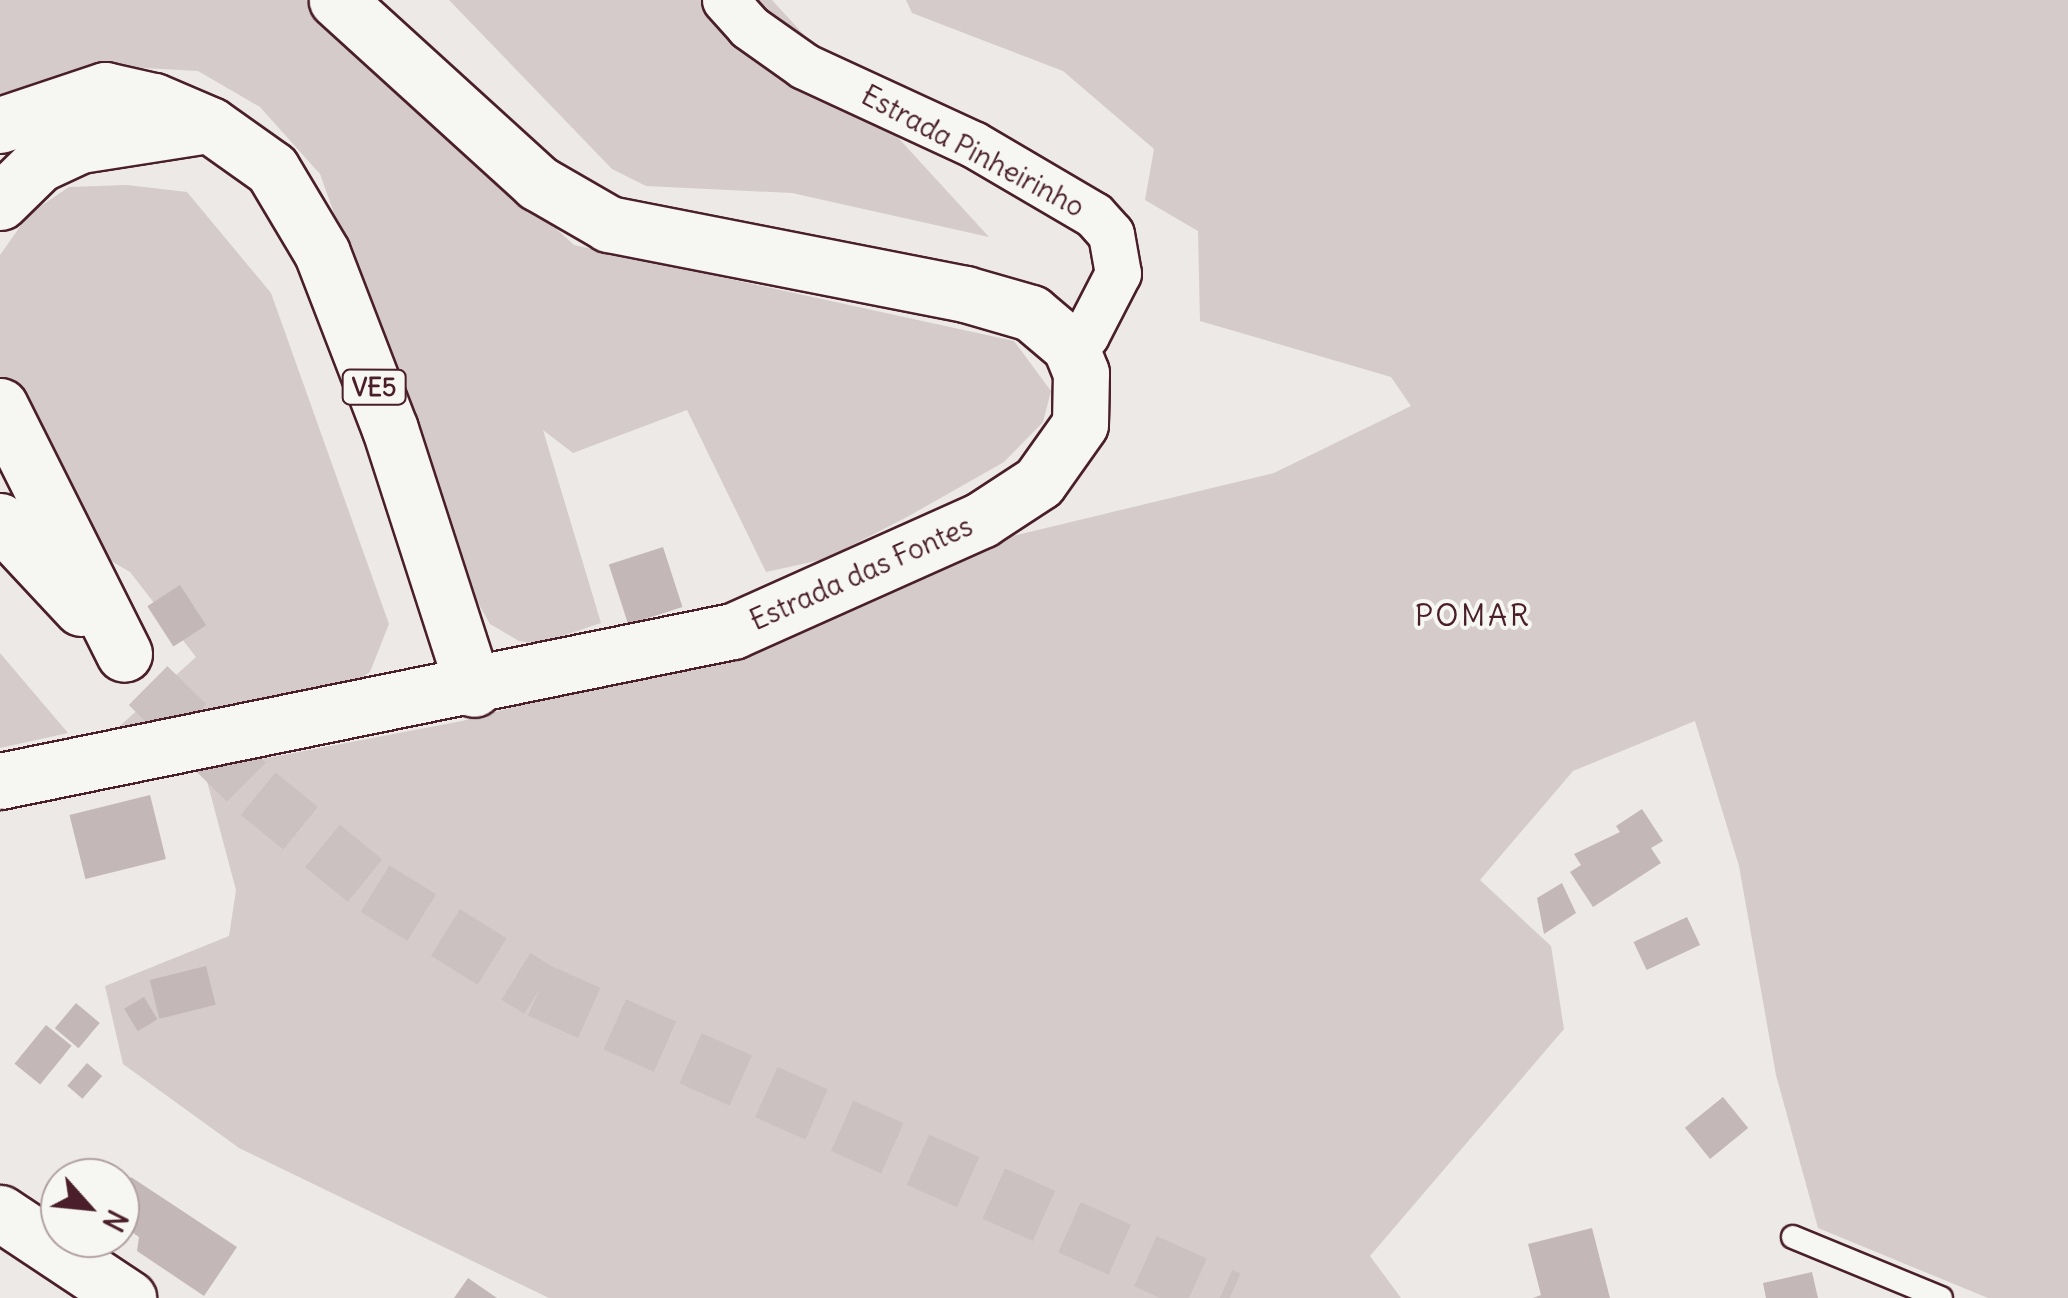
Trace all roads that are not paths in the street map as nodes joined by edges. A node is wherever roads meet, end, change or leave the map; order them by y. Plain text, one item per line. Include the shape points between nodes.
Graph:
1 (336, 0) edge
2 (725, 0) edge
3 (0, 124) edge
4 (210, 125) junction
5 (0, 202) edge
6 (1070, 346) junction
7 (0, 406) edge
8 (0, 468) edge
9 (0, 521) edge
10 (0, 556) edge
11 (136, 669) junction
12 (474, 688) junction
13 (0, 781) edge
14 (0, 1212) edge
15 (1793, 1237) dead end
16 (1877, 1288) edge
17 (128, 1298) edge
18 (1941, 1298) edge

1 - 6 street via 538,183 608,224 1000,301 1031,313
2 - 6 street, Estrada Pinheirinho via 749,27 804,66 973,144 1094,214 1111,234 1118,273 1086,334
3 - 4 street, VE5 via 105,90 154,101
4 - 5 street via 80,146 39,164
4 - 12 street, VE5 via 272,169 322,253 390,429
6 - 12 street, Estrada das Fontes via 1081,373 1080,424 1039,482 981,520 734,632
7 - 11 street
8 - 11 street
9 - 11 street
10 - 11 street
12 - 13 street, Estrada das Fontes
14 - 17 street
15 - 16 lane
16 - 18 lane

